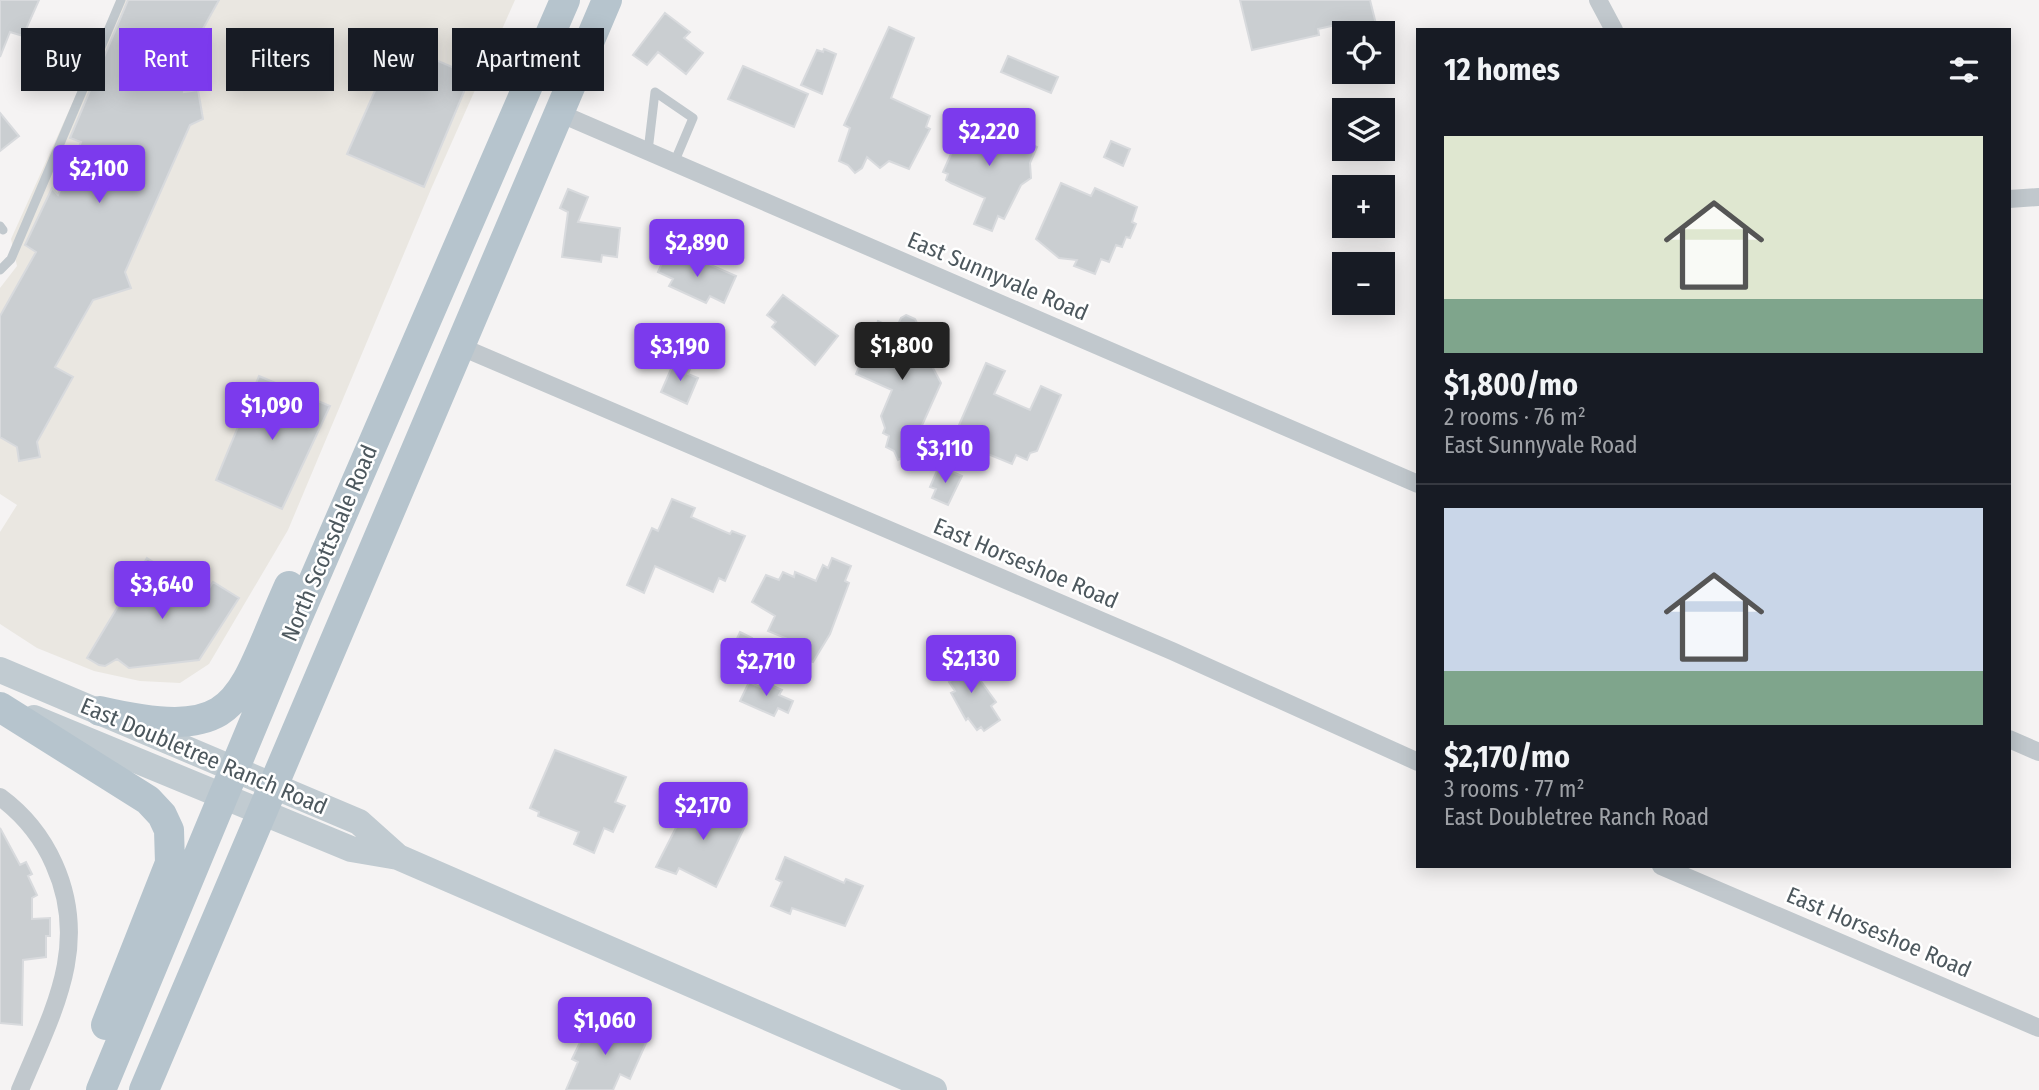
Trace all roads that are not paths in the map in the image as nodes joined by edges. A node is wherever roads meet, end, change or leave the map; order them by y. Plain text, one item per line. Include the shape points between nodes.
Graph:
1 (121, 0) edge
2 (565, 0) edge
3 (607, 0) edge
4 (1598, 0) edge
5 (1613, 28) edge
6 (559, 113) junction
7 (648, 151) junction
8 (674, 163) junction
9 (2039, 197) edge
10 (2011, 199) edge
11 (0, 270) edge
12 (427, 318) junction
13 (459, 346) junction
14 (1416, 483) edge
15 (354, 486) junction
16 (392, 500) junction
17 (0, 670) edge
18 (0, 705) edge
19 (100, 711) junction
20 (2011, 740) edge
21 (2039, 752) edge
22 (1416, 761) edge
23 (230, 781) junction
24 (0, 797) edge
25 (267, 797) junction
26 (1666, 868) edge
27 (2039, 1028) edge
28 (20, 1090) edge
29 (90, 1090) edge
30 (101, 1090) edge
31 (144, 1090) edge
32 (934, 1090) edge

1 - 11 lane via 11,259
2 - 12 main road, North Scottsdale Road
3 - 6 main road, North Scottsdale Road
4 - 5 street
6 - 7 street, East Sunnyvale Road
6 - 13 main road, North Scottsdale Road
7 - 8 street, East Sunnyvale Road
7 - 8 lane via 655,92 693,118
8 - 14 street, East Sunnyvale Road
9 - 10 street
12 - 15 main road, North Scottsdale Road
12 - 16 main road via 434,335 434,355 408,423
13 - 16 main road, North Scottsdale Road
13 - 22 street, East Horseshoe Road
15 - 19 main road via 300,562 244,687 230,705 209,718 184,724
15 - 23 main road, North Scottsdale Road
16 - 25 main road, North Scottsdale Road
17 - 19 main road, East Doubletree Ranch Road
18 - 23 main road, East Doubletree Ranch Road
18 - 29 main road via 148,800 169,830 170,863 102,1036
19 - 23 main road, East Doubletree Ranch Road
20 - 21 street
23 - 25 main road, East Doubletree Ranch Road
23 - 30 main road, North Scottsdale Road
24 - 28 street via 26,820 47,848 67,897 71,931 63,983
25 - 31 main road, North Scottsdale Road
25 - 32 main road, East Doubletree Ranch Road via 351,849 398,857
26 - 27 street, East Horseshoe Road

